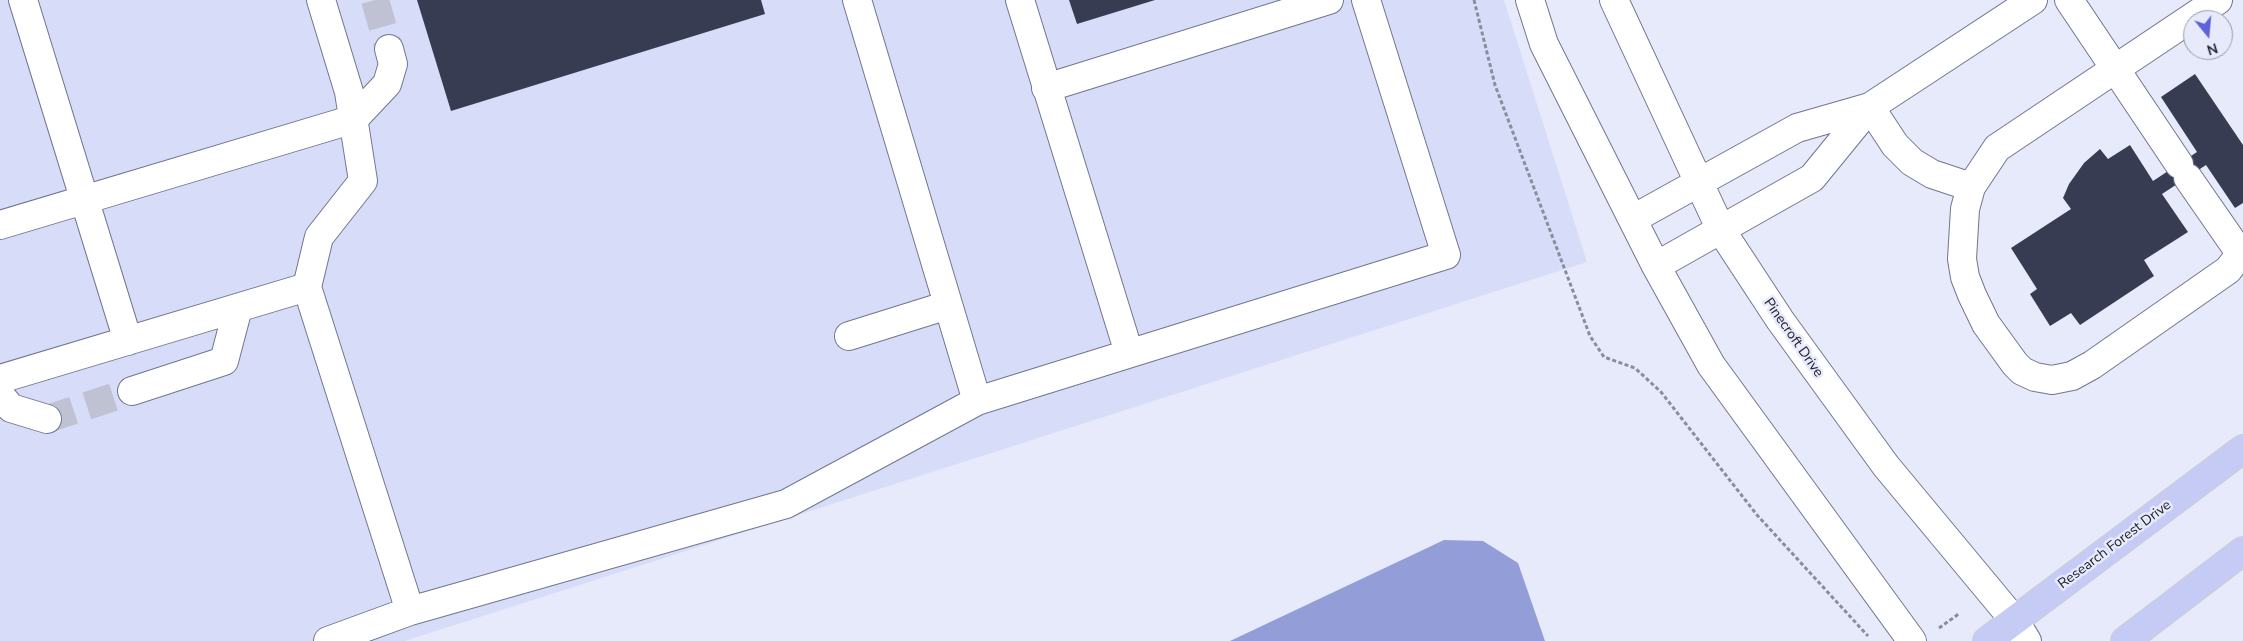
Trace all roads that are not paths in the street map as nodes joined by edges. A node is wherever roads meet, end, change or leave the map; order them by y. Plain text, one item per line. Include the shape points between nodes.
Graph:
1 (23, 0) edge
2 (321, 0) edge
3 (858, 0) edge
4 (1020, 0) edge
5 (1329, 0) edge
6 (1366, 0) edge
7 (1530, 0) edge
8 (1614, 0) edge
9 (2033, 0) edge
10 (2069, 0) edge
11 (2218, 0) edge
12 (390, 49) tunnel mouth
13 (2115, 68) junction
14 (1046, 88) junction
15 (1870, 107) junction
16 (354, 119) junction
17 (1699, 182) junction
18 (1971, 187) junction
19 (84, 199) junction
20 (1633, 219) junction
21 (0, 224) edge
22 (1721, 230) junction
23 (2241, 252) edge
24 (1656, 266) junction
25 (306, 287) junction
26 (948, 305) junction
27 (238, 308) junction
28 (849, 336) dead end
29 (128, 341) junction
30 (1129, 354) junction
31 (0, 379) edge
32 (132, 391) tunnel mouth
33 (0, 396) edge
34 (976, 401) junction
35 (47, 419) tunnel mouth
36 (2243, 449) edge
37 (2243, 551) edge
38 (410, 611) junction
39 (2021, 630) edge
40 (328, 641) edge
41 (1912, 641) edge
42 (1987, 641) edge
43 (2125, 641) edge

1 - 19 street
2 - 16 street
3 - 26 street
4 - 14 street
5 - 14 street
6 - 30 street via 1446,255
7 - 20 street via 1544,44
8 - 17 street, Pinecroft Drive
9 - 15 street
10 - 13 street
11 - 13 street
12 - 16 street via 393,64 387,84
13 - 18 street via 1997,148
13 - 23 street
14 - 30 street
15 - 17 street via 1797,128
15 - 18 street via 1895,145 1912,162 1932,174
15 - 22 street via 1812,178
16 - 19 street
16 - 25 street via 363,181 319,238
17 - 20 street
17 - 22 street, Pinecroft Drive
18 - 23 street via 1963,235 1965,277 1986,324 2014,364 2035,377 2065,378 2092,365 2228,270
19 - 21 street
19 - 29 street
20 - 24 street
22 - 24 street
22 - 39 street, Pinecroft Drive via 1780,320 1886,466
24 - 41 street via 1711,365
25 - 27 street
25 - 38 street
26 - 28 street
26 - 34 street
27 - 29 street
27 - 32 street via 224,362
29 - 31 street
30 - 34 street
33 - 35 street via 11,408
34 - 38 street via 786,504
36 - 39 main road, Research Forest Drive
37 - 43 main road
38 - 40 street
39 - 42 main road, Research Forest Drive

